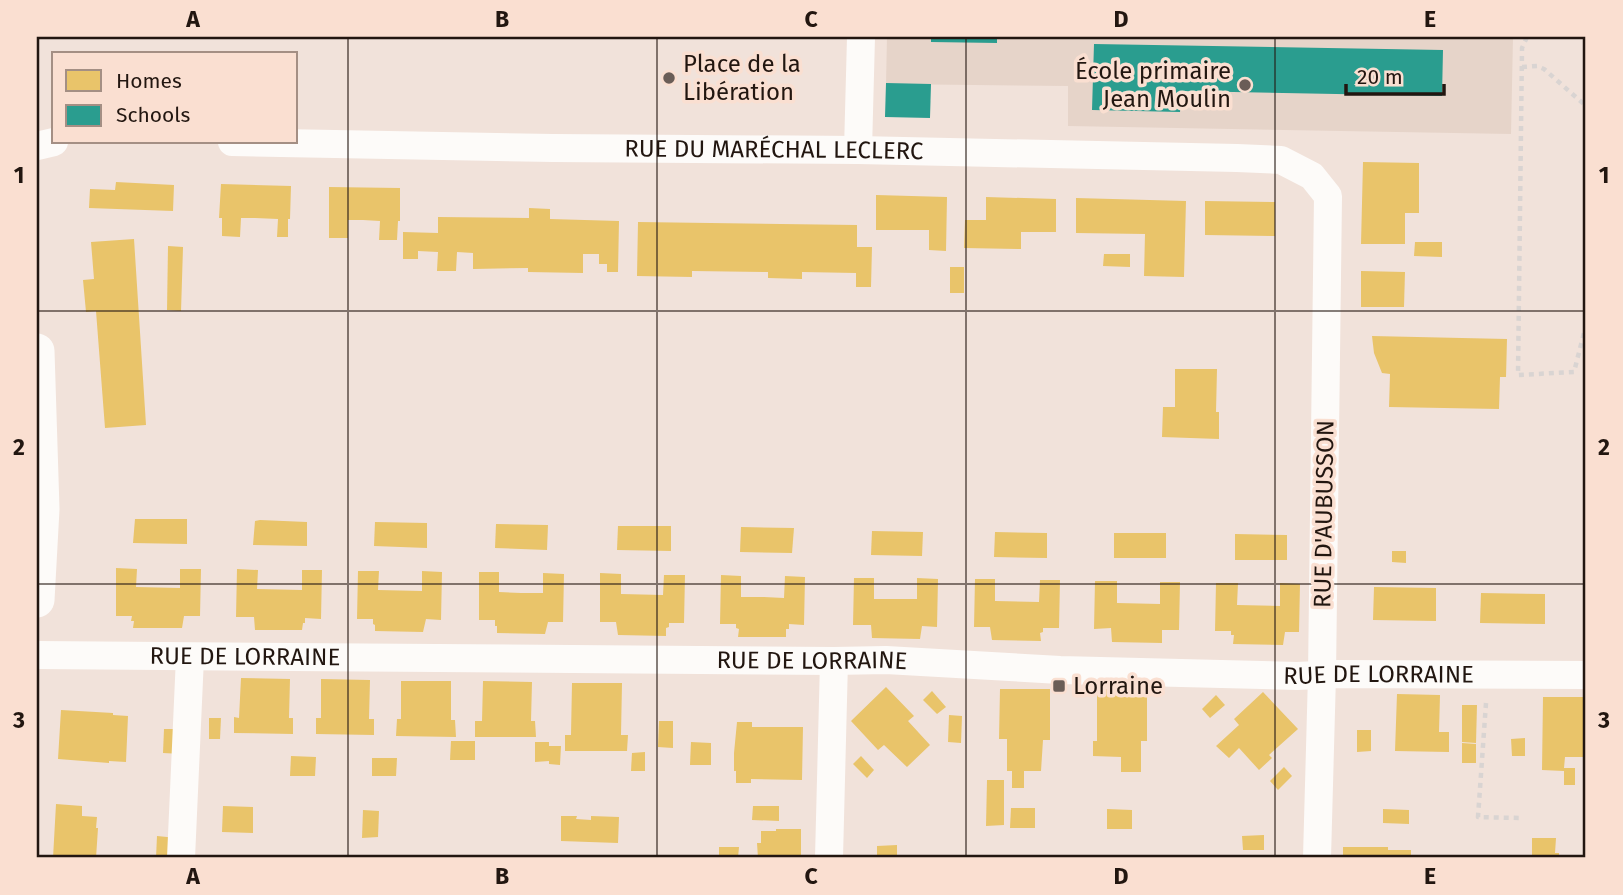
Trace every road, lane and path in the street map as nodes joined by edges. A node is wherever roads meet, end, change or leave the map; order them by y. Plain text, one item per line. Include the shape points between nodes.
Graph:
1 (861, 37) edge
2 (1527, 37) edge
3 (1522, 67) junction
4 (1586, 106) edge
5 (298, 143) edge
6 (858, 150) junction
7 (1312, 176) joint
8 (1586, 326) edge
9 (37, 351) edge
10 (37, 600) edge
11 (37, 655) edge
12 (190, 657) junction
13 (834, 661) junction
14 (1488, 674) junction
15 (1322, 675) junction
16 (1586, 675) edge
17 (1519, 818) dead end
18 (181, 858) edge
19 (829, 858) edge
20 (1317, 858) edge

1 - 6 street
2 - 3 path
3 - 4 path via 1544,69
3 - 8 path via 1518,375 1574,372
5 - 6 street, RUE DU MARÉCHAL LECLERC
6 - 7 street, RUE DU MARÉCHAL LECLERC via 1270,159
7 - 15 street, RUE D'AUBUSSON via 1328,195
9 - 10 street via 42,509
11 - 12 street, RUE DE LORRAINE
12 - 13 street, RUE DE LORRAINE
12 - 18 street
13 - 15 street, RUE DE LORRAINE
13 - 19 street
14 - 15 street, RUE DE LORRAINE
14 - 16 street, RUE DE LORRAINE
14 - 17 path via 1478,817
15 - 20 street, RUE D'AUBUSSON

